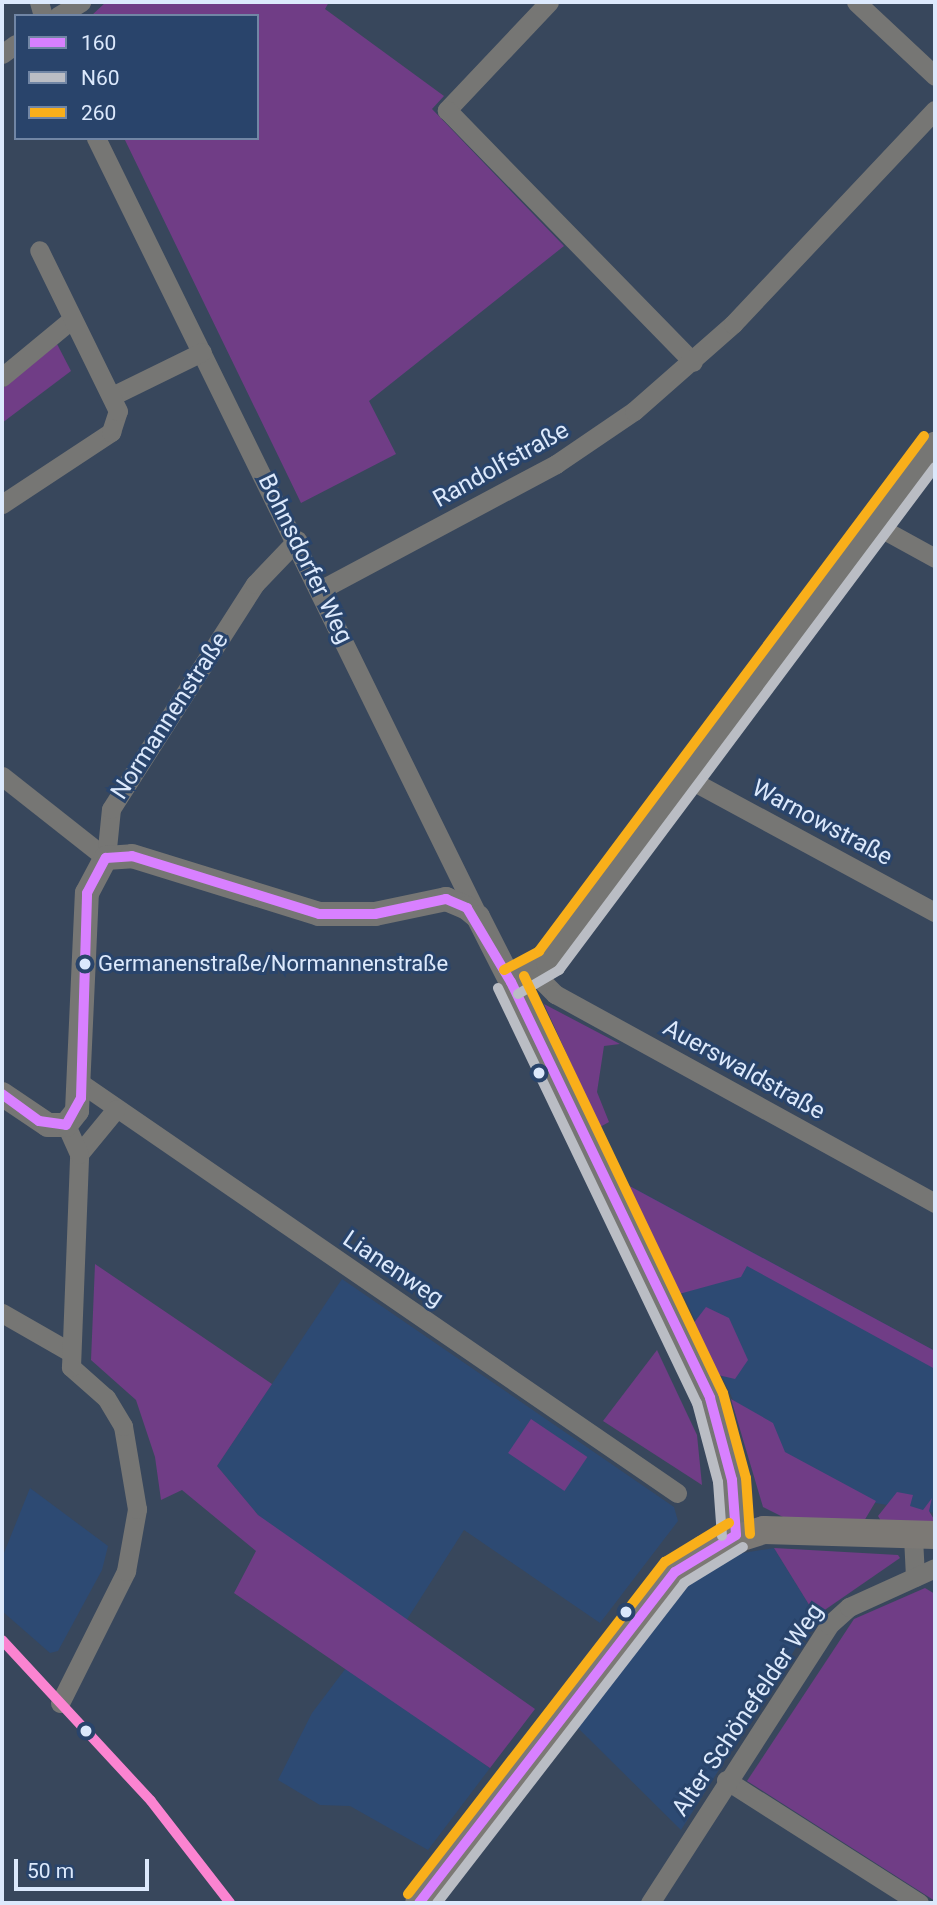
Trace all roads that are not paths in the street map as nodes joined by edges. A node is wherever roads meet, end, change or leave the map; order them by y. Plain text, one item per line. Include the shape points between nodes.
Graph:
1 (81, 2) edge
2 (550, 2) edge
3 (856, 2) edge
4 (61, 14) edge
5 (935, 76) edge
6 (935, 110) edge
7 (97, 140) edge
8 (38, 250) dead end
9 (72, 319) junction
10 (202, 352) junction
11 (693, 362) junction
12 (2, 377) edge
13 (112, 396) junction
14 (935, 444) edge
15 (2, 504) edge
16 (875, 525) junction
17 (297, 540) junction
18 (935, 558) edge
19 (320, 590) junction
20 (2, 776) edge
21 (685, 777) junction
22 (106, 858) junction
23 (935, 912) edge
24 (478, 917) junction
25 (534, 973) junction
26 (511, 982) junction
27 (82, 1084) junction
28 (2, 1094) edge
29 (116, 1109) junction
30 (66, 1125) junction
31 (79, 1154) junction
32 (935, 1203) edge
33 (2, 1313) edge
34 (69, 1352) junction
35 (677, 1493) dead end
36 (736, 1535) junction
37 (924, 1536) edge
38 (935, 1568) edge
39 (915, 1577) junction
40 (60, 1703) dead end
41 (726, 1780) junction
42 (419, 1903) edge
43 (650, 1903) edge
44 (919, 1903) edge

1 - 4 street
2 - 11 street via 447,110
3 - 5 street
6 - 11 street, Randolfstraße
7 - 10 street, Bohnsdorfer Weg
8 - 9 street
9 - 12 street
9 - 13 street
10 - 13 street
10 - 17 street, Bohnsdorfer Weg
11 - 19 street, Randolfstraße via 556,464
13 - 15 street via 118,411 111,432
14 - 16 street
16 - 18 street
16 - 21 street
17 - 19 street, Bohnsdorfer Weg
17 - 22 street, Normannenstraße via 255,584 111,809
19 - 24 street, Bohnsdorfer Weg
20 - 22 street
21 - 23 street, Warnowstraße
21 - 25 street
22 - 24 street via 131,856 320,914 375,914 446,899
22 - 27 street, Normannenstraße via 87,893
24 - 26 street, Bohnsdorfer Weg
25 - 26 street
25 - 32 street, Auerswaldstraße via 555,993
26 - 36 street, Bohnsdorfer Weg via 710,1398 732,1480
27 - 29 street, Lianenweg
27 - 30 street, Normannenstraße via 77,1111
28 - 30 street via 39,1121
29 - 31 street
29 - 35 street, Lianenweg
30 - 31 street
31 - 34 street
33 - 34 street
34 - 40 street via 71,1367 106,1398 123,1426 137,1509 126,1571
36 - 37 main road via 764,1530
36 - 42 main road via 675,1572
37 - 39 street
38 - 39 street, Alter Schönefelder Weg
39 - 41 street, Alter Schönefelder Weg via 849,1607 829,1625
41 - 43 street, Alter Schönefelder Weg
41 - 44 street

